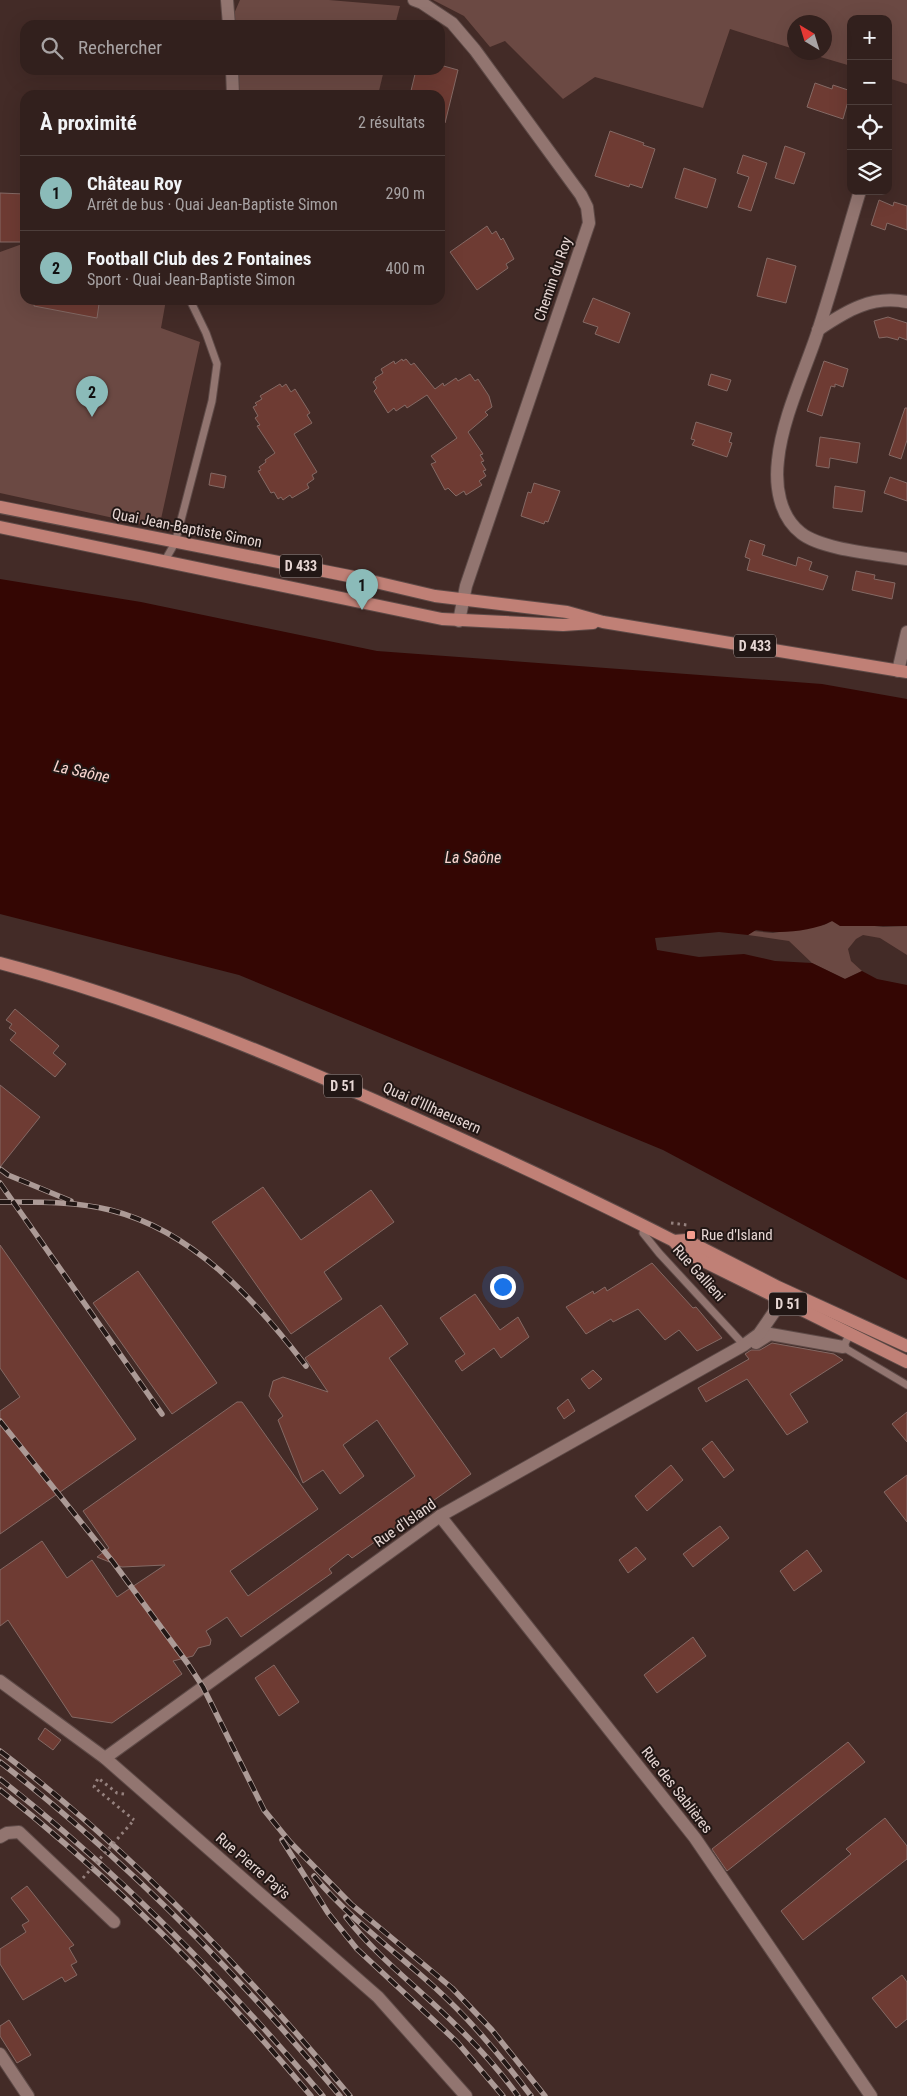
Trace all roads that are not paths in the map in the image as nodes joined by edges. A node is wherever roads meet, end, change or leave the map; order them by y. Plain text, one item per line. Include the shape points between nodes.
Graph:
1 (227, 0) edge
2 (414, 0) edge
3 (229, 20) edge
4 (232, 75) edge
5 (234, 90) edge
6 (859, 195) edge
7 (907, 302) edge
8 (192, 305) edge
9 (818, 330) junction
10 (0, 508) edge
11 (0, 527) edge
12 (175, 543) junction
13 (907, 559) edge
14 (164, 562) junction
15 (463, 599) junction
16 (459, 621) junction
17 (603, 622) junction
18 (907, 632) edge
19 (903, 672) edge
20 (0, 963) edge
21 (646, 1226) junction
22 (786, 1297) junction
23 (853, 1328) junction
24 (741, 1342) junction
25 (907, 1346) edge
26 (843, 1347) junction
27 (907, 1362) edge
28 (907, 1385) edge
29 (440, 1516) junction
30 (0, 1681) edge
31 (105, 1758) junction
32 (0, 1837) edge
33 (114, 1922) dead end
34 (0, 2054) edge
35 (28, 2096) edge
36 (466, 2096) edge
37 (871, 2096) edge

1 - 3 street
2 - 15 street, Chemin du Roy via 452,23 475,50 581,195 589,223
4 - 5 street
6 - 9 street
7 - 9 street via 892,299 861,303
8 - 12 lane via 217,364 212,401
9 - 13 street via 782,437 777,482 782,507 801,533 818,543
10 - 12 main road, Quai Jean-Baptiste Simon / D 433
11 - 14 main road, Quai Jean-Baptiste Simon / D 433
12 - 14 lane
12 - 15 main road, Quai Jean-Baptiste Simon / D 433
14 - 16 main road, Quai Jean-Baptiste Simon / D 433
15 - 16 street, Chemin du Roy
15 - 17 main road, Quai Jean-Baptiste Simon / D 433 via 567,612
16 - 17 main road, Quai Jean-Baptiste Simon / D 433 via 563,625
17 - 19 main road, Quai Jean-Baptiste Simon / D 433
18 - 19 street
20 - 21 main road, Quai d'Illhaeusern / D 51 via 62,979 172,1016 290,1063 465,1140
21 - 22 main road, Quai d'Illhaeusern / D 51 via 674,1240 680,1250
21 - 24 lane, Rue Gallieni via 643,1233 658,1253
22 - 23 main road, Quai d'Illhaeusern / D 51
22 - 24 street, Rue d'Island via 759,1334
23 - 25 main road, Quai d'Illhaeusern / D 51
23 - 26 lane
23 - 27 main road, Quai d'Illhaeusern / D 51
24 - 26 street via 755,1343 770,1334
24 - 29 street, Rue d'Island
26 - 28 lane
29 - 31 street, Rue d'Island
29 - 37 street, Rue des Sablières via 695,1838
30 - 31 street, Rue Pierre Paÿs
31 - 36 street, Rue Pierre Paÿs via 378,1997
32 - 33 street via 19,1832
34 - 35 street

